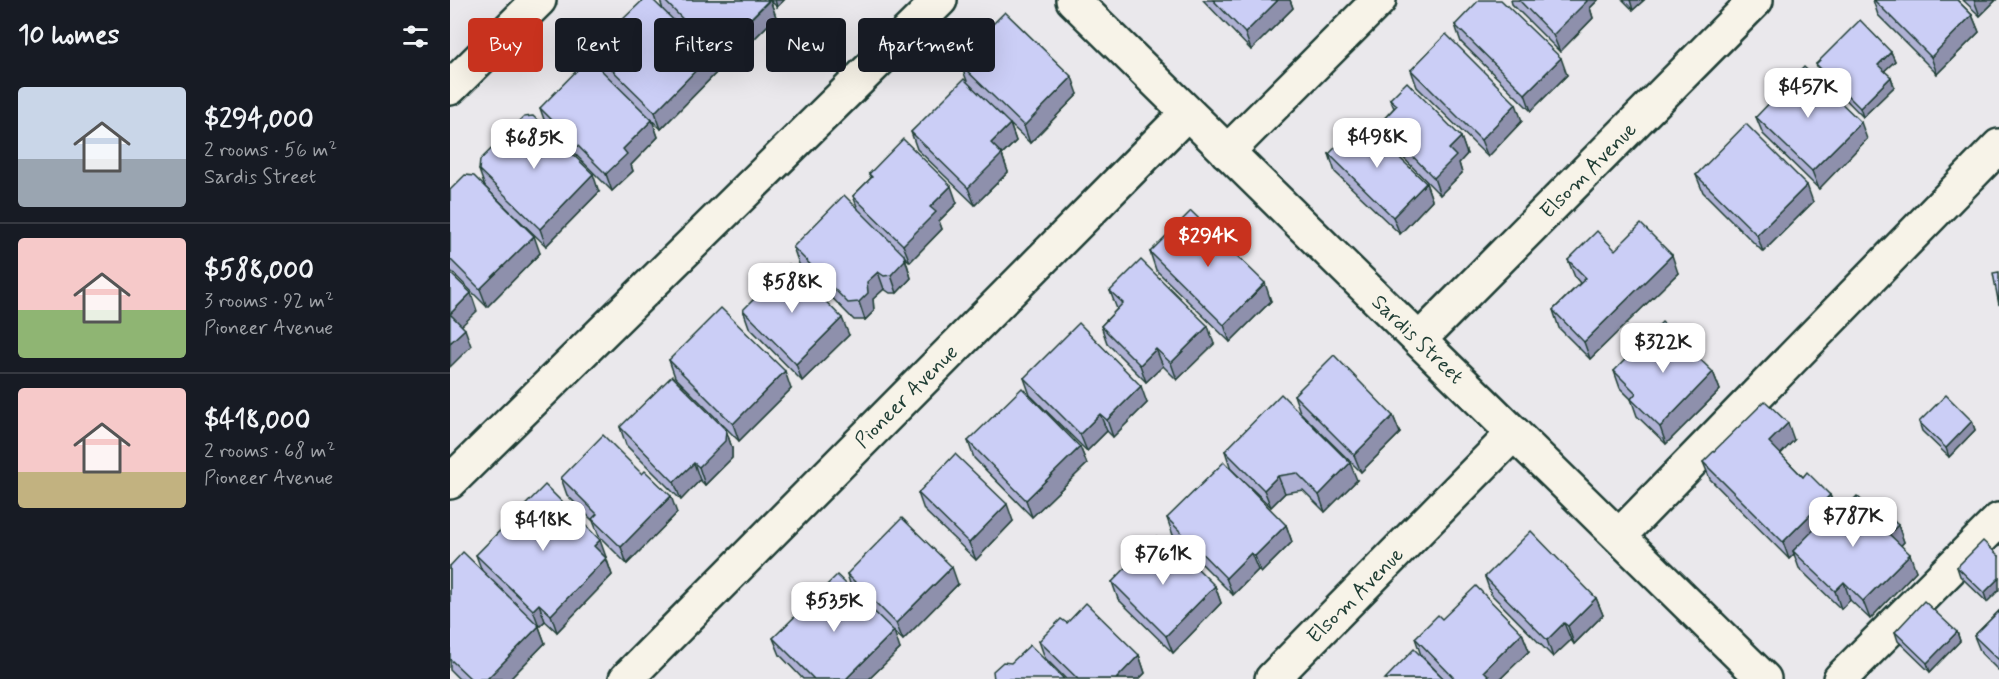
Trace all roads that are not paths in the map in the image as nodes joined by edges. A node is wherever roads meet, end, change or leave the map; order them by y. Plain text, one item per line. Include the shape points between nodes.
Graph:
1 (539, 0) edge
2 (940, 0) edge
3 (1073, 0) edge
4 (1379, 0) edge
5 (1756, 0) edge
6 (450, 88) edge
7 (1187, 113) junction
8 (1999, 146) edge
9 (1227, 152) junction
10 (1419, 340) junction
11 (1514, 433) junction
12 (450, 482) edge
13 (1999, 520) edge
14 (1619, 536) junction
15 (626, 679) edge
16 (1272, 679) edge
17 (1764, 679) edge
18 (1840, 679) edge

1 - 6 street
2 - 12 street
3 - 7 street, Sardis Street
4 - 9 street
5 - 10 street, Elsom Avenue
7 - 9 street, Sardis Street
7 - 15 street, Pioneer Avenue
8 - 14 street
9 - 10 street, Sardis Street
10 - 11 street, Sardis Street
11 - 14 street, Sardis Street
11 - 16 street, Elsom Avenue
13 - 18 street
14 - 17 street, Sardis Street

